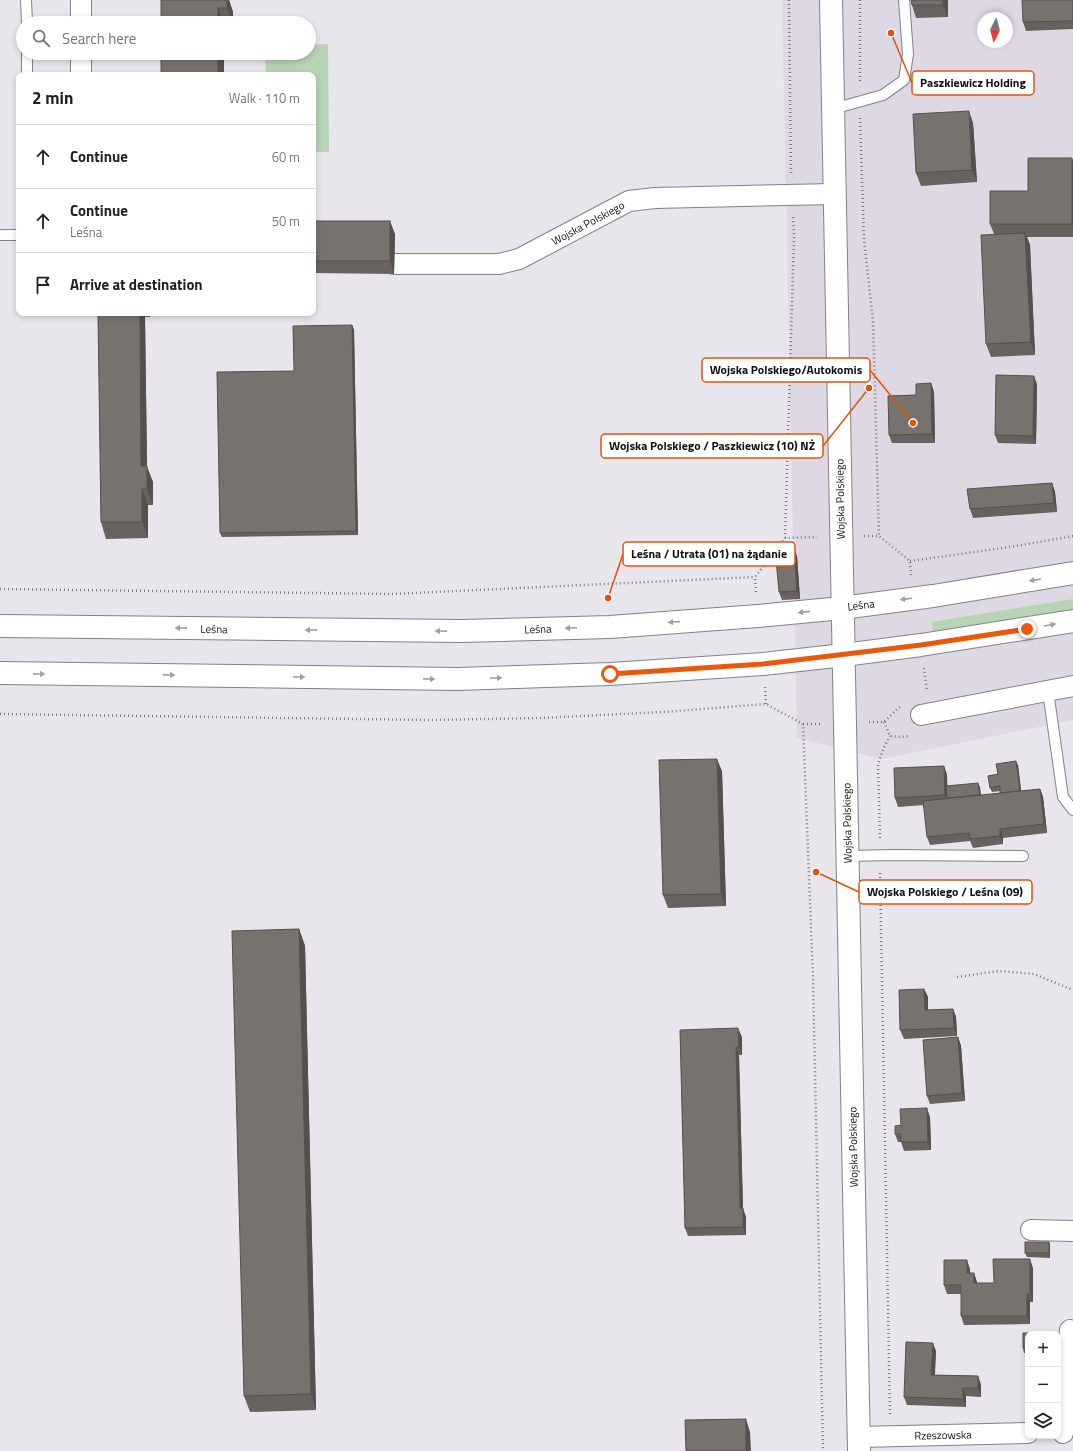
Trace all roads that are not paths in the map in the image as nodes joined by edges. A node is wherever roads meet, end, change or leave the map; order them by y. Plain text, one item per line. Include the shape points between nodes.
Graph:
1 (26, 0) edge
2 (81, 0) edge
3 (831, 0) edge
4 (904, 0) edge
5 (27, 16) edge
6 (81, 16) edge
7 (27, 60) edge
8 (81, 60) edge
9 (28, 72) edge
10 (81, 72) edge
11 (833, 109) junction
12 (834, 194) junction
13 (0, 235) edge
14 (16, 235) edge
15 (394, 264) dead end
16 (1073, 573) edge
17 (842, 608) junction
18 (1073, 621) edge
19 (0, 626) edge
20 (844, 655) junction
21 (0, 673) edge
22 (1073, 686) edge
23 (1048, 691) junction
24 (921, 715) dead end
25 (1073, 810) edge
26 (848, 856) junction
27 (1023, 856) dead end
28 (1031, 1230) dead end
29 (1073, 1231) edge
30 (1070, 1330) dead end
31 (1025, 1433) edge
32 (1065, 1433) edge
33 (859, 1444) edge

1 - 5 lane
2 - 6 street
3 - 11 main road, Wojska Polskiego
4 - 11 lane via 908,54 904,80 883,95
7 - 9 lane
8 - 10 street
11 - 12 main road, Wojska Polskiego
12 - 15 street, Wojska Polskiego via 656,198 629,201 519,259 499,264
12 - 17 main road, Wojska Polskiego
13 - 14 lane
16 -> 17 main road, Leśna
17 -> 19 main road, Leśna via 610,626 461,632
17 - 20 main road, Wojska Polskiego
20 -> 18 main road
21 -> 20 main road via 457,679 610,674 763,664
20 - 26 main road, Wojska Polskiego
22 - 23 street
23 - 24 street
23 - 25 lane via 1062,797
26 - 27 lane
26 - 33 main road, Wojska Polskiego
28 - 29 street
30 - 32 street
31 - 33 street, Rzeszowska via 890,1437

